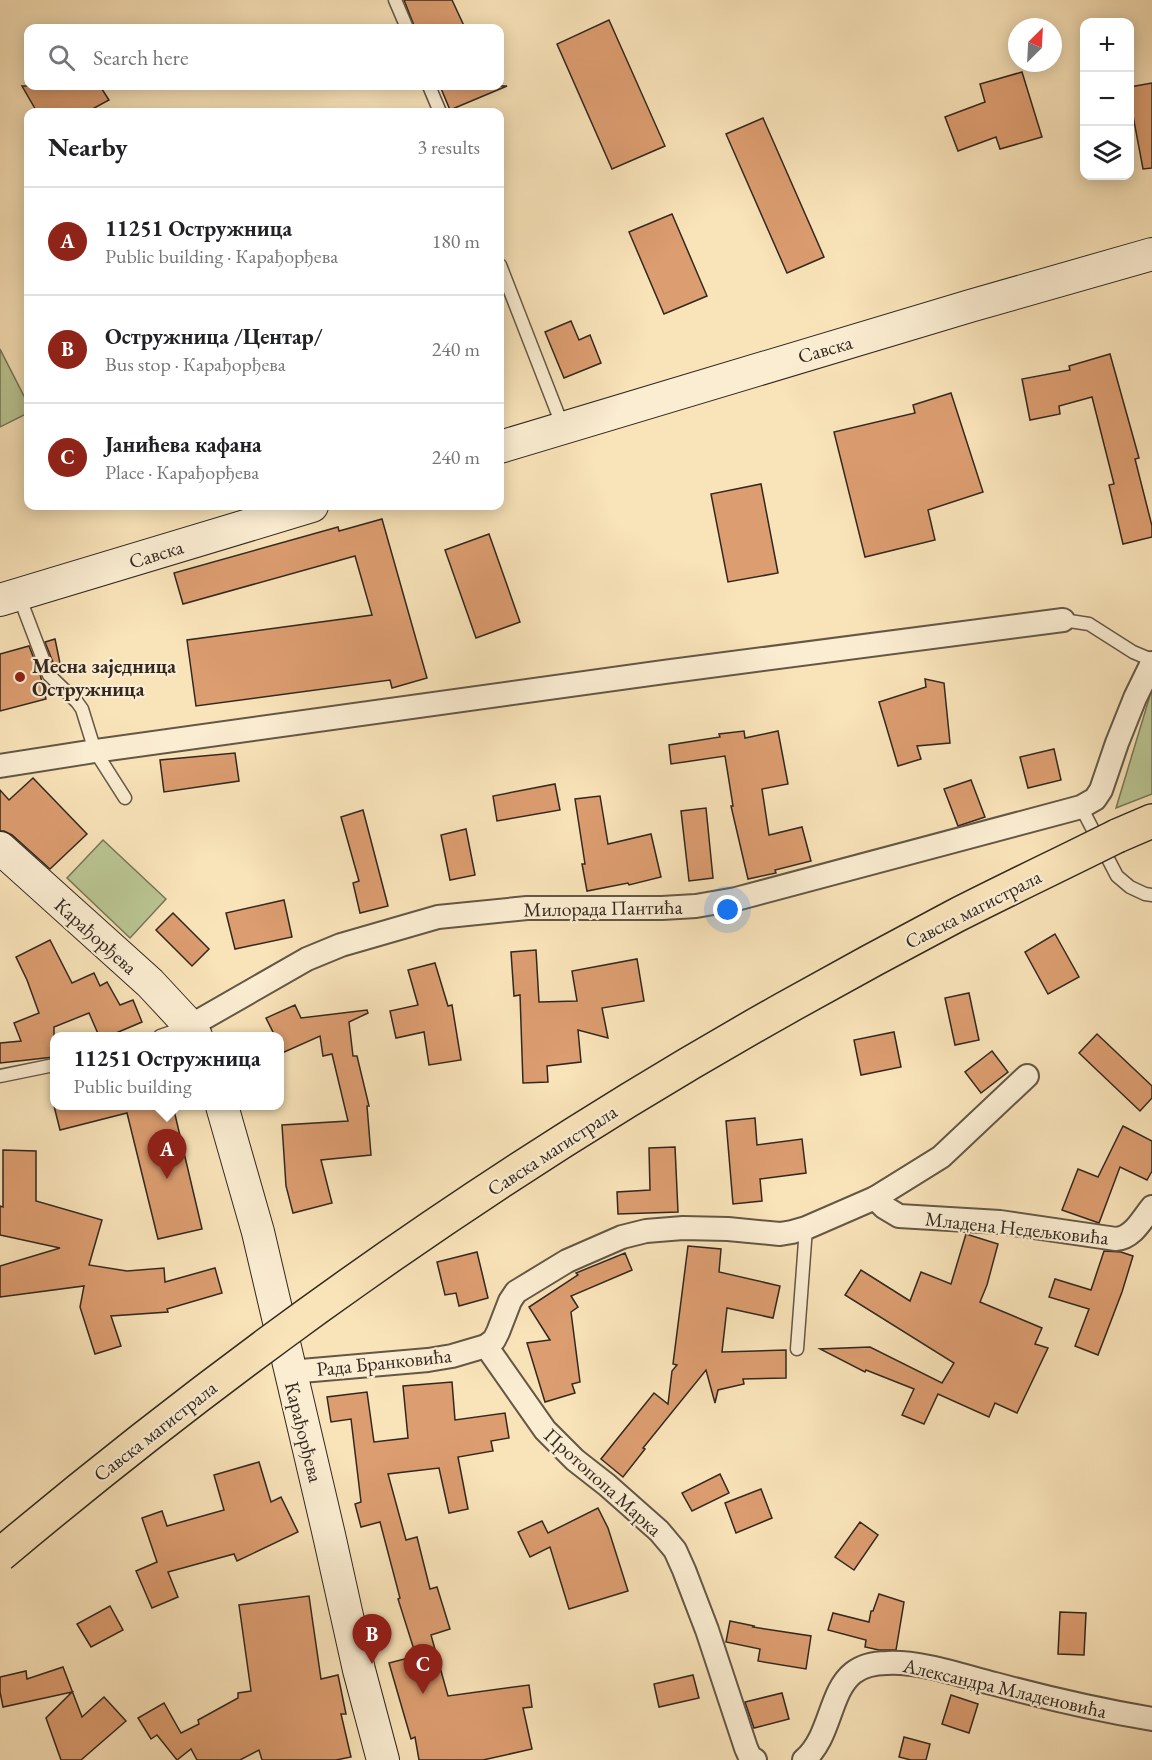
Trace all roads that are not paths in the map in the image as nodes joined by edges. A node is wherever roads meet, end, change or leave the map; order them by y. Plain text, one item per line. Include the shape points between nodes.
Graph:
1 (395, 0) edge
2 (405, 24) edge
3 (431, 90) edge
4 (438, 108) edge
5 (1152, 254) edge
6 (504, 275) edge
7 (563, 427) junction
8 (504, 446) edge
9 (299, 510) edge
10 (9, 597) edge
11 (1063, 620) joint
12 (1152, 661) edge
13 (95, 751) junction
14 (0, 766) edge
15 (124, 798) dead end
16 (1081, 807) junction
17 (1152, 821) edge
18 (0, 848) edge
19 (1152, 895) edge
20 (193, 1031) edge
21 (50, 1066) edge
22 (0, 1076) edge
23 (1027, 1076) dead end
24 (223, 1110) edge
25 (875, 1198) junction
26 (1152, 1207) edge
27 (806, 1227) junction
28 (486, 1346) junction
29 (797, 1349) dead end
30 (290, 1372) junction
31 (0, 1556) edge
32 (1152, 1719) edge
33 (383, 1760) edge
34 (754, 1760) edge
35 (804, 1760) edge

1 - 2 lane
3 - 4 lane
5 - 7 street, Савска
6 - 7 lane
7 - 8 street, Савска
9 - 10 street, Савска
10 - 13 lane via 49,675 82,709
11 - 12 lane via 1089,624
11 - 13 street
12 - 16 street, Милорада Пантића via 1101,790
13 - 14 street
13 - 15 lane
16 - 19 lane via 1117,876 1130,887
16 - 20 street, Милорада Пантића via 736,899 696,906 527,908 438,917 307,959
17 - 31 main road, Савска магистрала, bridge via 954,916 784,1009 518,1171 313,1311 161,1424
18 - 20 street, Карађорђева via 150,983
21 - 22 lane
23 - 25 street via 941,1157
24 - 30 street, Карађорђева via 258,1232
25 - 26 street, Младена Недељковића via 899,1216 1000,1222 1116,1239 1131,1233
25 - 27 street
27 - 28 street via 780,1234 684,1228 622,1237 567,1260 516,1292 494,1340
27 - 29 lane
28 - 30 street, Рада Бранковића via 428,1360
28 - 34 street, Протопопа Марка via 545,1430 670,1542 707,1630 746,1748
30 - 33 street, Карађорђева
32 - 35 street, Александра Младеновића via 922,1666 888,1662 868,1665 844,1681 818,1744

